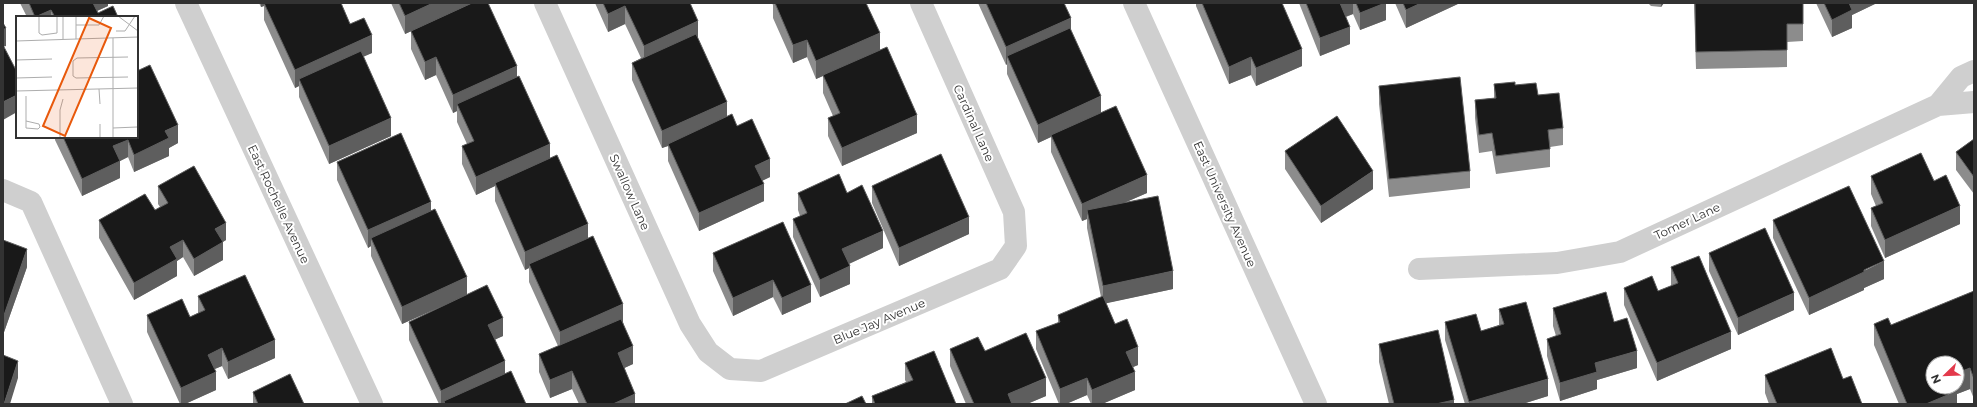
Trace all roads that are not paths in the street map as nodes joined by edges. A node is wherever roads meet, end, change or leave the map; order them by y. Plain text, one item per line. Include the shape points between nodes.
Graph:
1 (186, 3) edge
2 (545, 3) edge
3 (921, 3) edge
4 (1134, 3) edge
5 (1974, 71) edge
6 (1974, 102) edge
7 (1938, 106) junction
8 (3, 190) edge
9 (1016, 246) joint
10 (1419, 269) dead end
11 (730, 369) joint
12 (122, 404) edge
13 (372, 404) edge
14 (1316, 404) edge

1 - 13 street, East Rochelle Avenue
2 - 11 street, Swallow Lane via 690,324 708,352
3 - 9 street, Cardinal Lane via 1014,212
4 - 14 street, East University Avenue
5 - 7 street, Tomer Lane via 1961,77
6 - 7 street, Tomer Lane
7 - 10 street, Tomer Lane via 1620,252 1557,263
8 - 12 street via 31,202
9 - 11 street, Blue Jay Avenue via 1000,270 761,371

